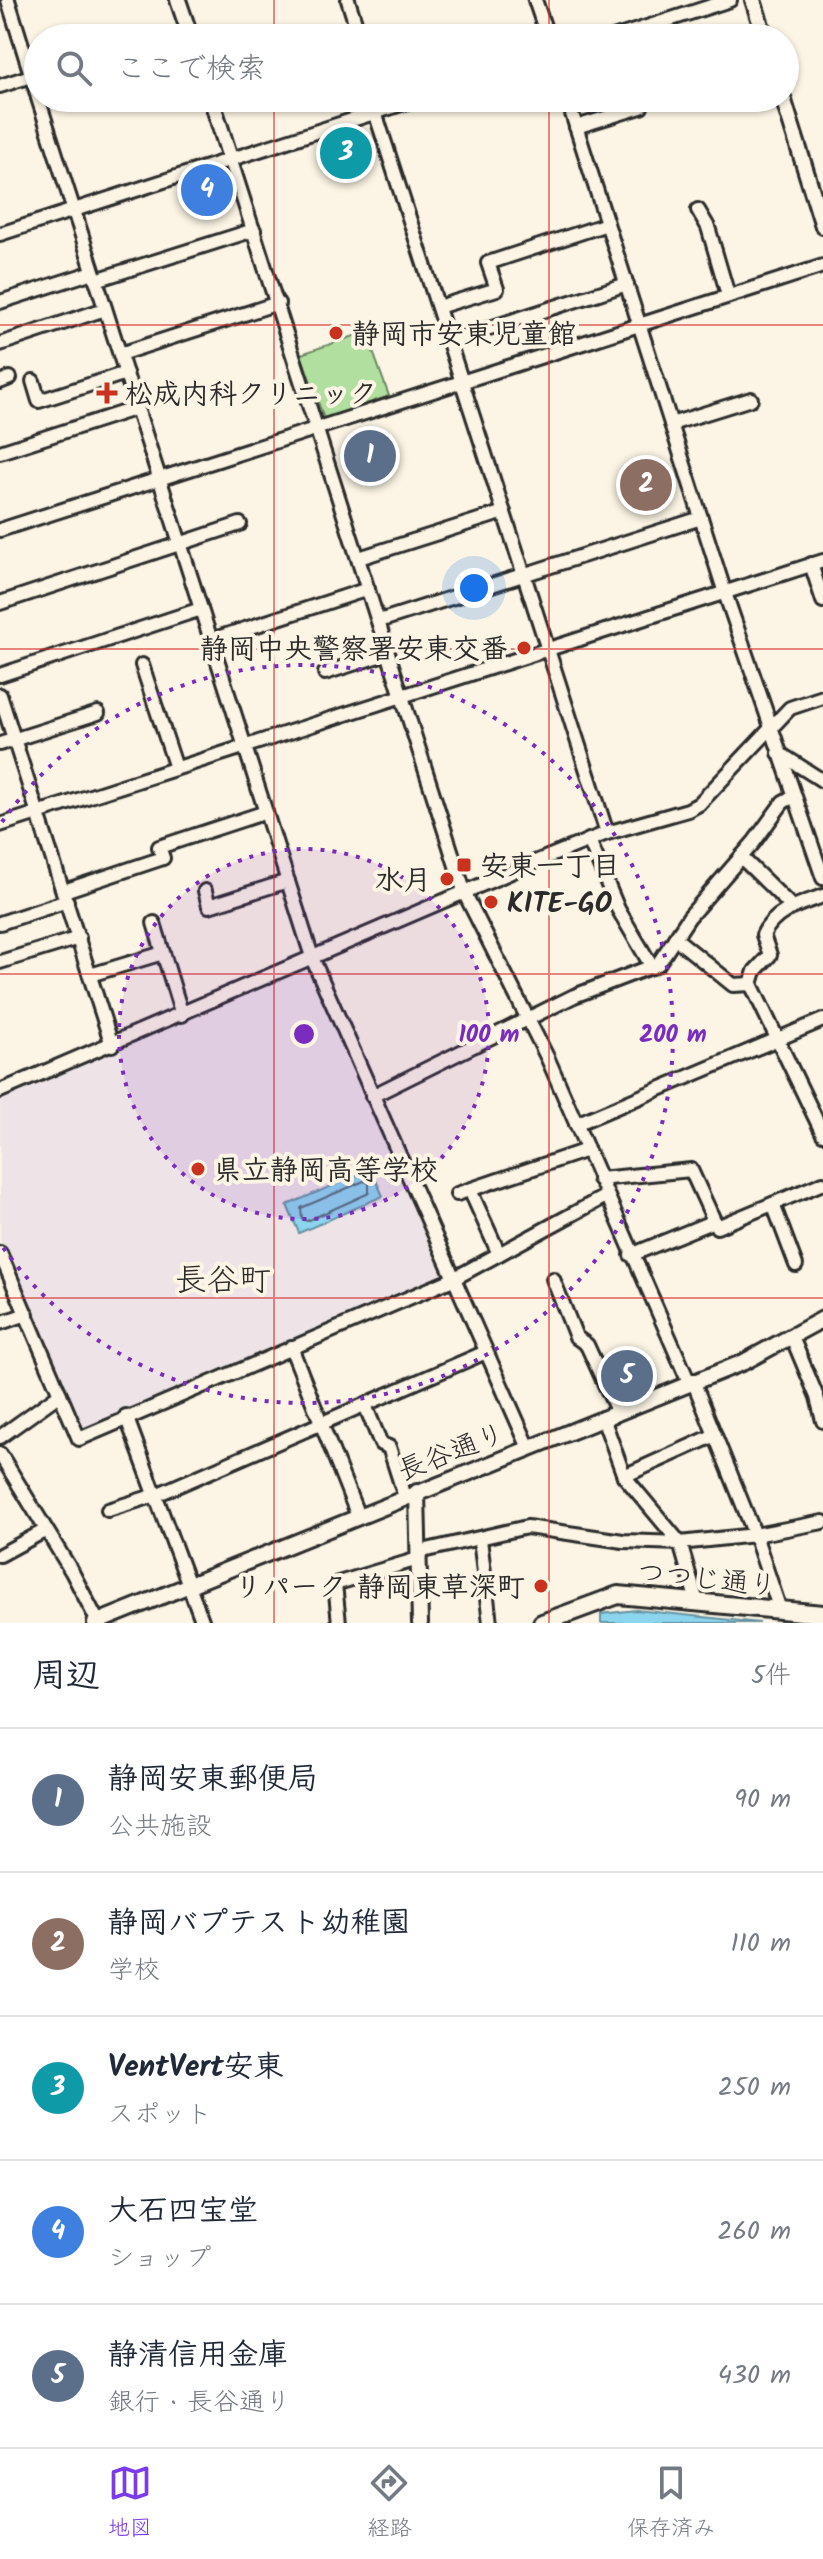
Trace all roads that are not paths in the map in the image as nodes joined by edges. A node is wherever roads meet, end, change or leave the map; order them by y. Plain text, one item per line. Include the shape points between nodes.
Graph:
1 (8, 0) edge
2 (178, 0) edge
3 (348, 0) edge
4 (535, 0) edge
5 (730, 0) edge
6 (753, 0) edge
7 (186, 24) edge
8 (356, 24) edge
9 (543, 24) edge
10 (656, 24) edge
11 (761, 24) edge
12 (24, 53) edge
13 (24, 78) edge
14 (0, 86) edge
15 (43, 112) edge
16 (215, 112) edge
17 (363, 112) edge
18 (382, 112) edge
19 (571, 112) edge
20 (625, 112) edge
21 (787, 112) edge
22 (576, 127) junction
23 (230, 158) junction
24 (698, 210) dead end
25 (74, 211) junction
26 (607, 224) junction
27 (823, 226) edge
28 (254, 230) junction
29 (0, 234) edge
30 (823, 266) edge
31 (95, 276) junction
32 (627, 284) junction
33 (728, 295) junction
34 (0, 302) edge
35 (278, 303) junction
36 (438, 307) junction
37 (105, 309) junction
38 (639, 324) junction
39 (449, 341) junction
40 (0, 344) edge
41 (120, 354) junction
42 (126, 373) junction
43 (33, 381) dead end
44 (462, 381) junction
45 (751, 399) dead end
46 (137, 408) junction
47 (671, 424) junction
48 (319, 428) junction
49 (0, 452) edge
50 (160, 479) junction
51 (504, 512) junction
52 (701, 518) junction
53 (240, 524) dead end
54 (0, 530) edge
55 (181, 544) junction
56 (359, 558) junction
57 (817, 562) edge
58 (524, 573) junction
59 (368, 589) junction
60 (725, 593) junction
61 (823, 601) edge
62 (0, 603) edge
63 (201, 609) junction
64 (379, 621) junction
65 (211, 640) junction
66 (548, 649) junction
67 (388, 653) junction
68 (142, 665) dead end
69 (325, 673) dead end
70 (0, 675) edge
71 (0, 695) edge
72 (402, 697) junction
73 (823, 697) edge
74 (98, 713) dead end
75 (770, 728) junction
76 (15, 739) junction
77 (0, 744) edge
78 (245, 746) junction
79 (779, 753) junction
80 (176, 768) junction
81 (823, 781) edge
82 (794, 796) junction
83 (39, 812) junction
84 (266, 812) junction
85 (0, 825) edge
86 (607, 833) junction
87 (589, 840) junction
88 (741, 857) junction
89 (823, 878) edge
90 (288, 881) junction
91 (205, 891) dead end
92 (465, 894) junction
93 (65, 896) junction
94 (823, 896) edge
95 (792, 907) junction
96 (0, 923) edge
97 (154, 923) dead end
98 (79, 938) junction
99 (675, 938) junction
100 (163, 953) junction
101 (313, 960) junction
102 (0, 962) edge
103 (652, 967) junction
104 (90, 975) junction
105 (751, 984) junction
106 (182, 1015) junction
107 (529, 1020) junction
108 (823, 1020) edge
109 (779, 1038) junction
110 (112, 1045) junction
111 (0, 1091) edge
112 (372, 1096) junction
113 (576, 1124) junction
114 (823, 1134) edge
115 (587, 1150) junction
116 (599, 1179) junction
117 (823, 1183) edge
118 (606, 1196) junction
119 (773, 1204) junction
120 (714, 1221) junction
121 (0, 1253) edge
122 (499, 1254) junction
123 (631, 1255) junction
124 (796, 1265) dead end
125 (453, 1279) junction
126 (553, 1279) dead end
127 (27, 1314) junction
128 (823, 1319) edge
129 (0, 1323) edge
130 (792, 1337) junction
131 (291, 1347) junction
132 (486, 1352) junction
133 (692, 1384) junction
134 (60, 1394) junction
135 (820, 1396) edge
136 (365, 1405) junction
137 (618, 1413) junction
138 (126, 1416) junction
139 (603, 1418) junction
140 (823, 1421) edge
141 (322, 1425) junction
142 (715, 1435) junction
143 (0, 1437) edge
144 (529, 1448) junction
145 (0, 1454) edge
146 (624, 1476) junction
147 (156, 1495) junction
148 (411, 1495) junction
149 (108, 1510) dead end
150 (358, 1516) junction
151 (823, 1522) edge
152 (46, 1530) junction
153 (755, 1535) junction
154 (480, 1539) junction
155 (680, 1543) junction
156 (0, 1555) edge
157 (418, 1555) junction
158 (190, 1587) junction
159 (697, 1602) junction
160 (780, 1610) junction
161 (823, 1614) edge
162 (96, 1622) edge
163 (203, 1623) edge
164 (339, 1623) edge
165 (420, 1623) edge
166 (490, 1623) edge
167 (542, 1623) edge

1 - 12 street
2 - 7 street
3 - 8 street
4 - 9 street
5 - 10 street
6 - 11 street
13 - 14 street
15 - 25 street
16 - 23 street
17 - 23 street
18 - 36 street
19 - 22 street
20 - 22 street
21 - 27 street
22 - 26 street
23 - 25 street
23 - 28 street
24 - 33 street
25 - 29 street
25 - 31 street
26 - 32 street
26 - 36 street via 488,263 497,289
28 - 31 street
28 - 35 street
30 - 33 street
31 - 34 street
31 - 37 street
32 - 38 street
32 - 39 street
33 - 38 street
35 - 41 street
35 - 48 street
36 - 39 street
37 - 40 street
37 - 41 street
38 - 44 street
38 - 47 street
39 - 44 street
41 - 42 street
42 - 43 street via 39,401
42 - 46 street
44 - 48 street
44 - 51 street
45 - 47 street
46 - 49 street
46 - 50 street
47 - 52 street
48 - 50 street
48 - 56 street
50 - 54 street
50 - 55 street
51 - 56 street
51 - 58 street
52 - 58 street
52 - 60 street
53 - 55 street
55 - 62 street
55 - 63 street
56 - 59 street
57 - 60 street
57 - 61 street
58 - 64 street
58 - 66 street
59 - 64 street
59 - 65 street
60 - 66 street
60 - 75 street
63 - 65 street
63 - 70 street
64 - 67 street
65 - 78 street
66 - 72 street
66 - 86 street
67 - 69 street
67 - 72 street
68 - 80 street
71 - 76 street
72 - 78 street
72 - 92 street
73 - 75 street via 790,708
74 - 76 street
75 - 79 street
75 - 86 street via 699,804
76 - 77 street
76 - 83 street
78 - 80 street
78 - 84 street
79 - 81 street
79 - 82 street
80 - 83 street
82 - 88 street via 783,802
82 - 89 street
83 - 85 street
83 - 93 street
84 - 90 street
84 - 93 street via 159,847 163,858
86 - 87 street
87 - 92 street
87 - 103 street via 618,909
88 - 95 street
88 - 99 street
90 - 91 street via 209,906
90 - 101 street
92 - 101 street
92 - 107 street
93 - 96 street
93 - 98 street
94 - 95 street
95 - 105 street via 768,924 763,935 770,955
97 - 100 street
98 - 102 street
98 - 104 street
99 - 103 street
99 - 105 street via 733,985
100 - 104 street
100 - 106 street
101 - 106 street
101 - 112 street
103 - 107 street via 574,996
104 - 110 street
105 - 109 street
106 - 110 street
107 - 112 street
107 - 113 street
108 - 109 street
109 - 113 street
109 - 114 street
110 - 111 street
112 - 125 street
113 - 115 street
115 - 116 street
115 - 122 street via 464,1192
116 - 118 street
116 - 120 street via 691,1170
117 - 119 street
118 - 122 street
118 - 123 street
119 - 120 street via 717,1227
119 - 124 street
120 - 123 street
121 - 127 street
122 - 125 street
123 - 133 street
125 - 131 street
125 - 132 street
126 - 137 street via 576,1337 587,1345
127 - 129 street
127 - 134 street
128 - 130 street, 長谷通り
130 - 133 street, 長谷通り
130 - 135 street
131 - 138 street
131 - 141 street
132 - 136 street
132 - 144 street
133 - 137 street, 長谷通り
133 - 142 street
134 - 138 street via 79,1439
134 - 143 street
135 - 140 street
136 - 141 street
136 - 148 street
137 - 139 street, 長谷通り
138 - 147 street
139 - 144 street, 長谷通り
139 - 146 street
141 - 147 street
141 - 150 street
142 - 146 street
142 - 153 street
144 - 148 street, 長谷通り
145 - 152 street
146 - 155 street
147 - 149 street
147 - 158 street
148 - 150 street, 長谷通り
148 - 157 street
150 - 158 street, 長谷通り
151 - 153 street
152 - 156 street
152 - 162 street
153 - 155 street
153 - 160 street
154 - 155 street via 527,1527
154 - 157 street
154 - 166 street
155 - 159 street
157 - 164 street via 335,1584
157 - 165 street
158 - 162 street, 長谷通り
158 - 163 street
159 - 160 main road, つつじ通り
159 - 167 main road, つつじ通り via 618,1595
160 - 161 main road, つつじ通り

